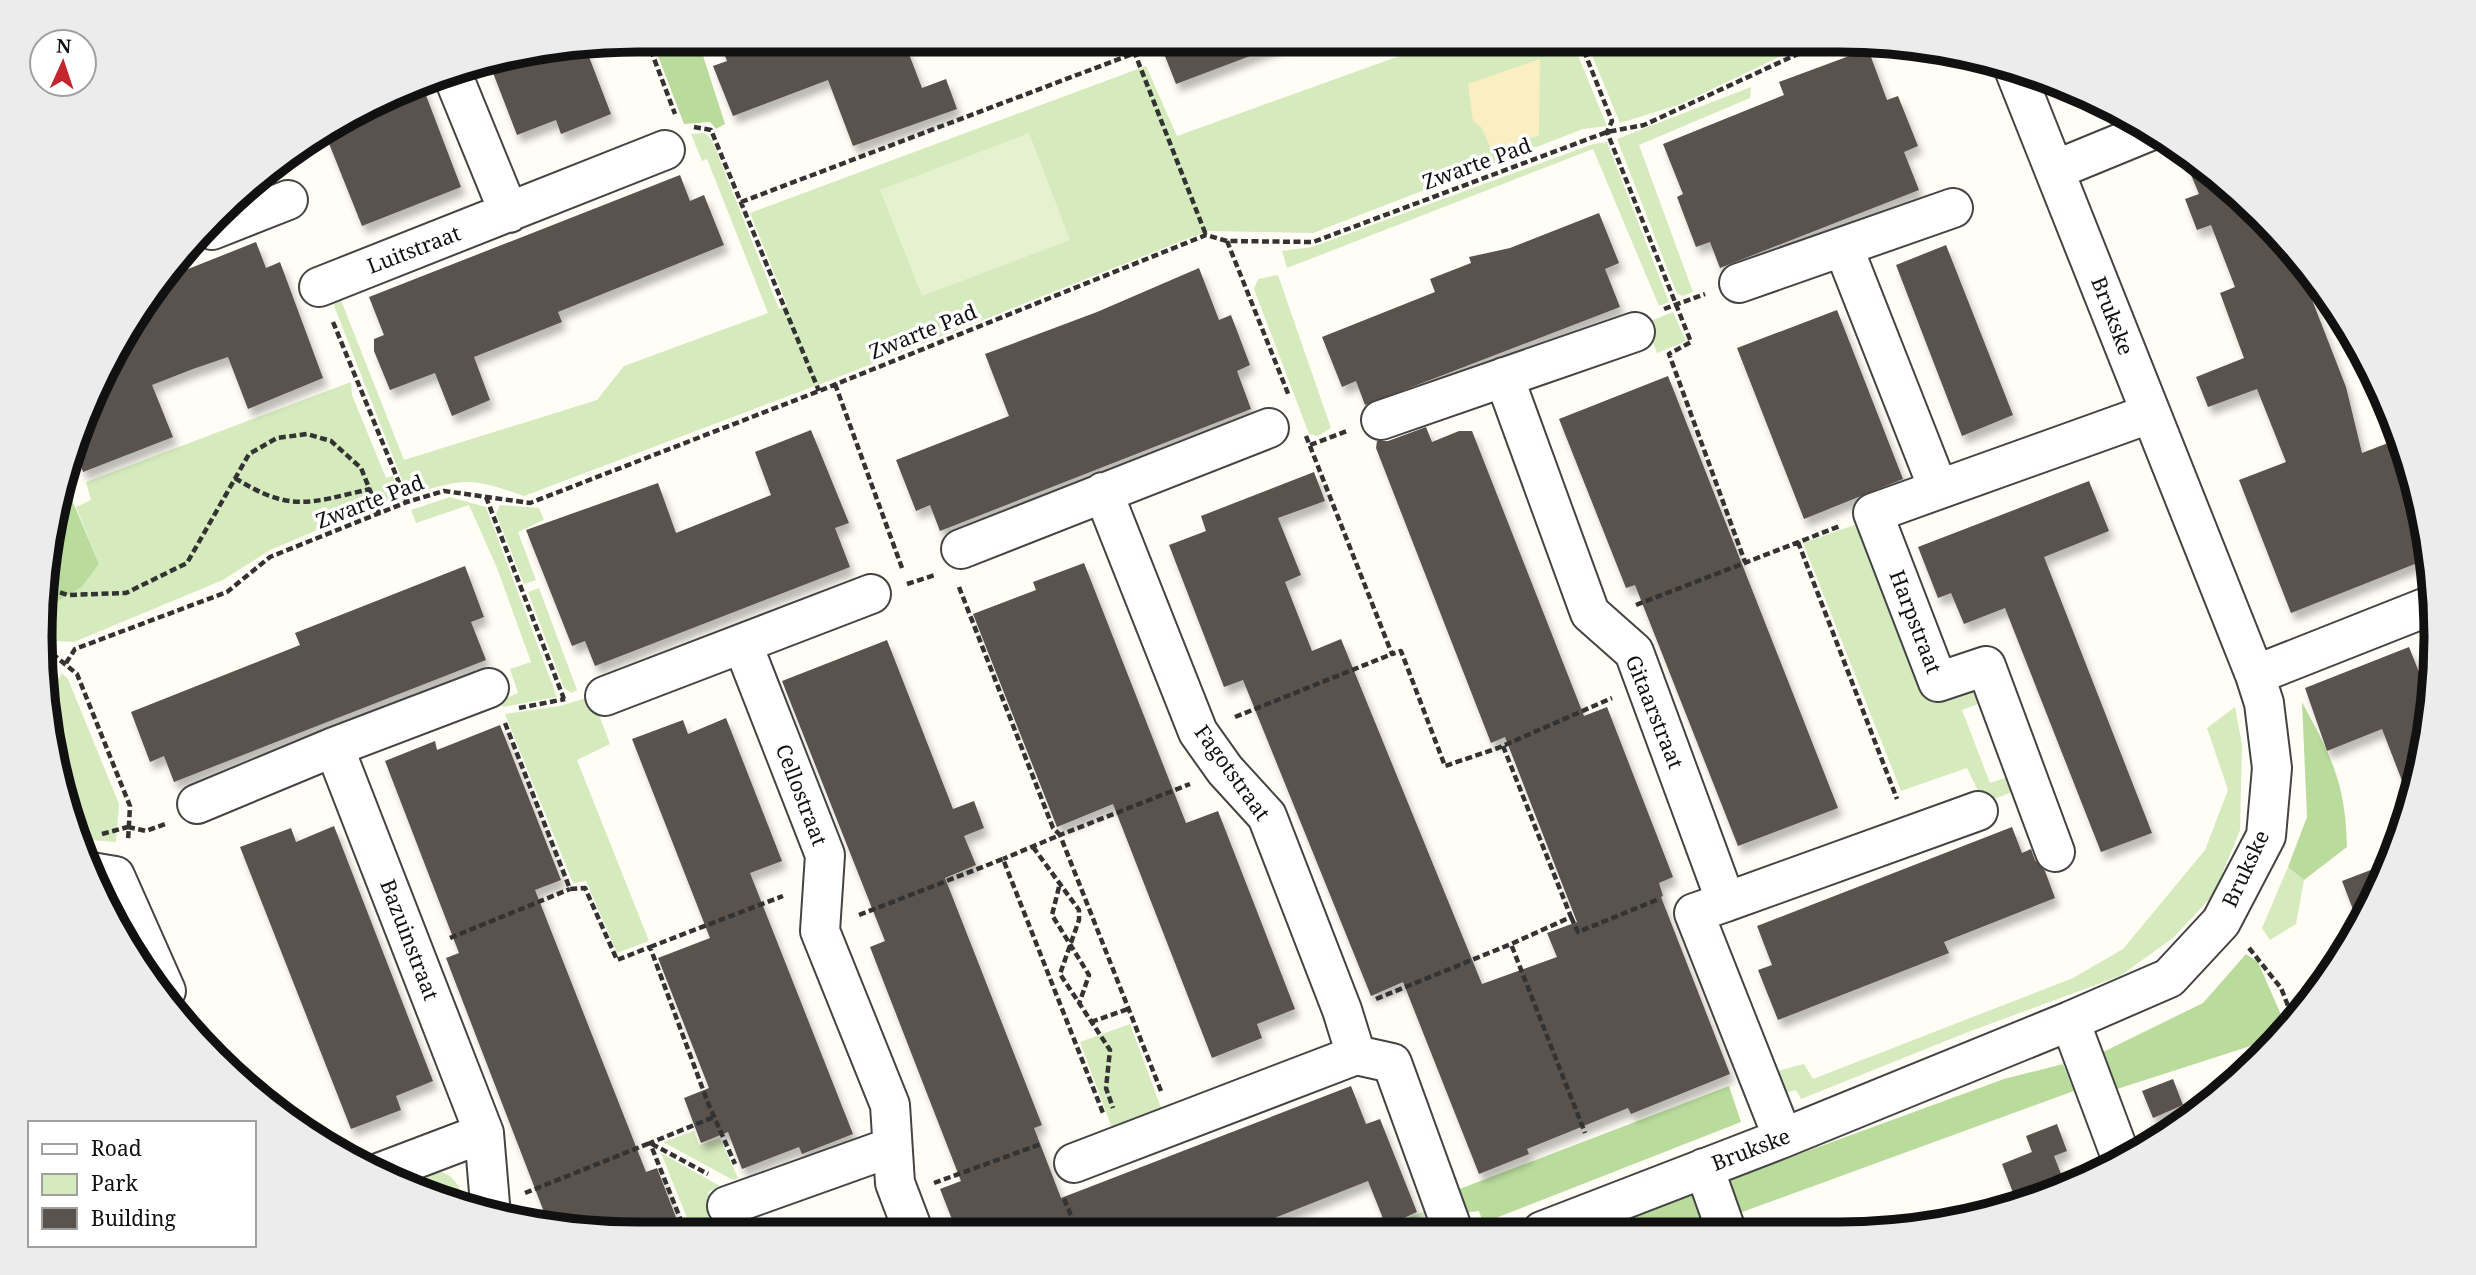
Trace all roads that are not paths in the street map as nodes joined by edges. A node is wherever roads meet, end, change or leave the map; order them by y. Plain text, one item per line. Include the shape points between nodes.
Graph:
1 (2019, 81) edge
2 (455, 82) edge
3 (2139, 136) edge
4 (673, 139) road end
5 (2055, 170) junction
6 (288, 200) dead end
7 (1953, 208) dead end
8 (509, 213) junction
9 (222, 226) edge
10 (1844, 248) junction
11 (1740, 284) road end
12 (319, 287) road end
13 (1636, 332) road end
14 (1504, 377) junction
15 (2149, 414) junction
16 (1287, 420) road end
17 (1381, 420) dead end
18 (1938, 488) junction
19 (1103, 492) junction
20 (957, 559) road end
21 (870, 594) road end
22 (2423, 609) edge
23 (743, 645) junction
24 (2255, 675) junction
25 (605, 696) road end
26 (494, 700) road end
27 (334, 747) junction
28 (197, 804) dead end
29 (1978, 811) dead end
30 (2055, 852) dead end
31 (103, 874) edge
32 (1721, 889) junction
33 (146, 955) edge
34 (2070, 1021) junction
35 (1356, 1055) junction
36 (484, 1133) junction
37 (1783, 1138) junction
38 (891, 1147) junction
39 (2118, 1151) edge
40 (392, 1168) edge
41 (1704, 1168) junction
42 (1061, 1171) road end
43 (738, 1201) road end
44 (489, 1204) edge
45 (910, 1222) edge
46 (1450, 1222) edge
47 (1565, 1222) edge
48 (1723, 1222) edge

1 - 5 street, Brukske
2 - 8 street
3 - 5 street
4 - 8 street, Luitstraat
5 - 15 street, Brukske
6 - 9 street
7 - 10 street
8 - 12 street, Luitstraat
10 - 11 street
10 - 18 street
13 - 14 street
14 - 17 street
14 - 32 street, Gitaarstraat via 1590,613 1634,652
15 - 18 street, Harpstraat
15 - 24 street, Brukske
16 - 19 street
18 - 30 street, Harpstraat via 1873,513 1938,682 1986,666
19 - 20 street
19 - 35 street, Fagotstraat via 1198,732 1225,771 1267,816
21 - 23 street
22 - 24 street
23 - 25 street
23 - 38 street, Cellostraat via 825,855 820,931 890,1105
24 - 34 street, Brukske via 2264,703 2272,768 2266,836 2221,922 2169,978
26 - 27 street
27 - 28 street
27 - 36 street, Bazuinstraat
29 - 32 street
31 - 33 street
32 - 37 street via 1694,913
34 - 37 street, Brukske
34 - 39 street
35 - 42 street
35 - 46 street via 1392,1063
36 - 40 street
36 - 44 street, Bazuinstraat
37 - 41 street, Brukske
38 - 43 street
38 - 45 street, Cellostraat via 895,1183
41 - 47 street, Brukske
41 - 48 street

